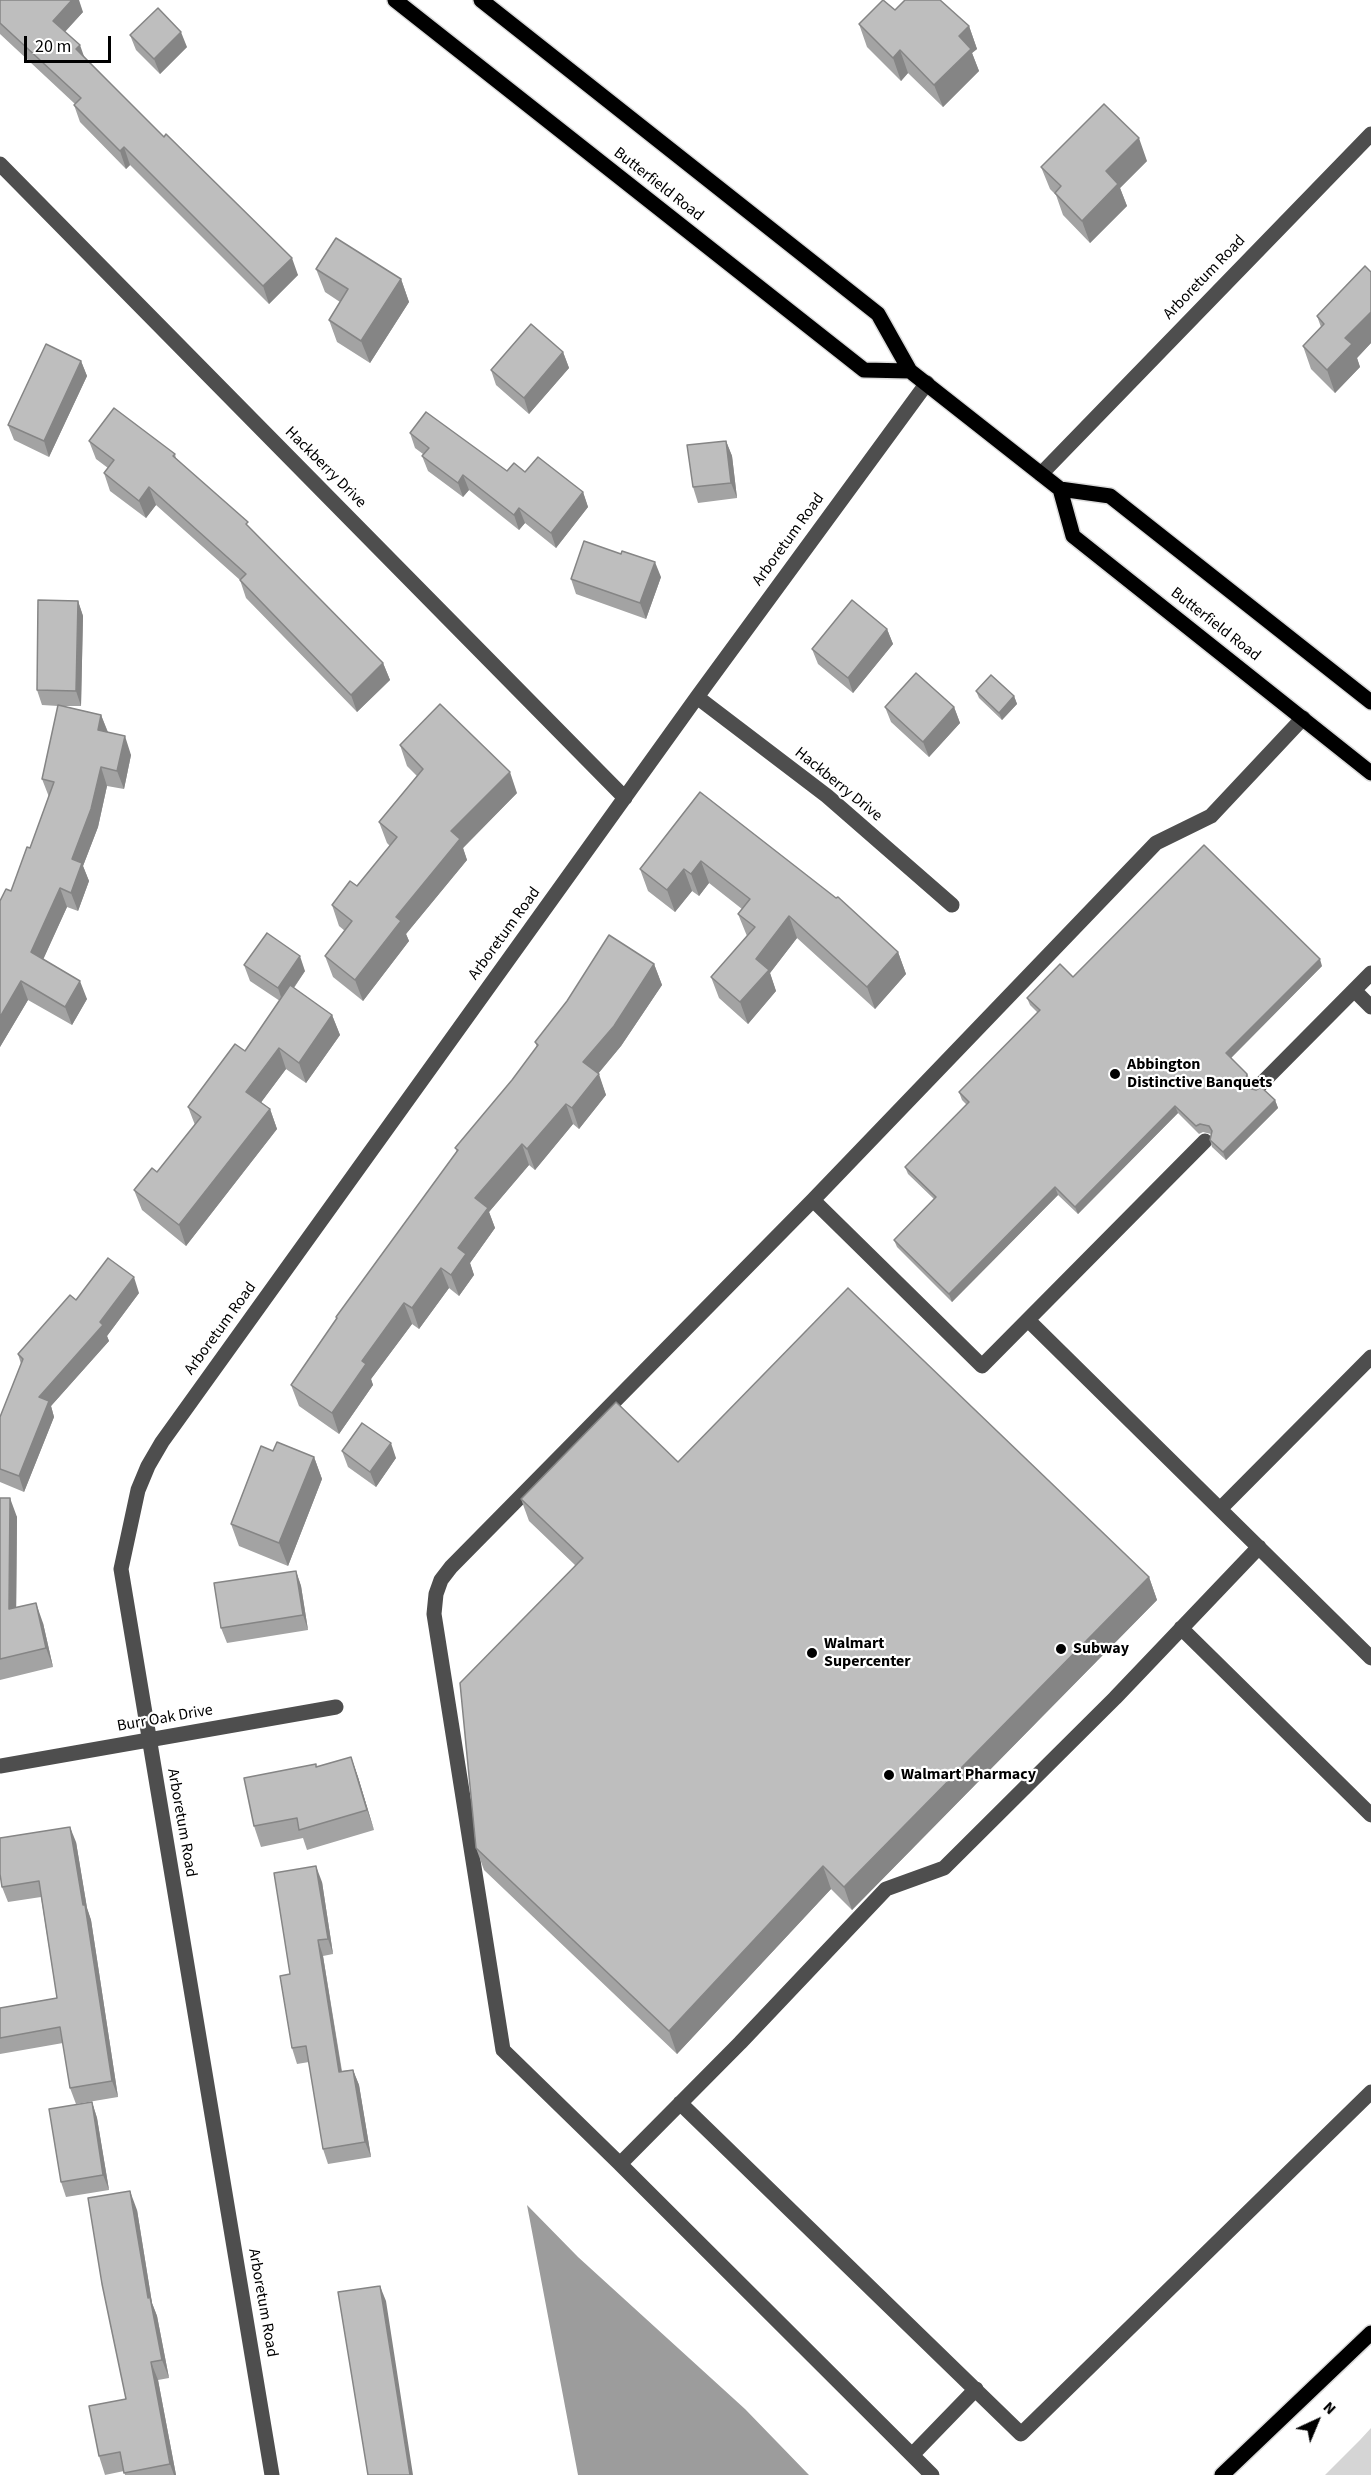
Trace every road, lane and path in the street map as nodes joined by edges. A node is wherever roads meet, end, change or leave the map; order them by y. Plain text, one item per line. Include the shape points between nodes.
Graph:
1 (395, 0) edge
2 (481, 0) edge
3 (1371, 134) edge
4 (1, 165) edge
5 (910, 370) junction
6 (927, 383) junction
7 (1041, 474) junction
8 (1060, 489) junction
9 (697, 697) junction
10 (1371, 702) edge
11 (1303, 718) junction
12 (1371, 773) edge
13 (625, 798) junction
14 (952, 905) dead end
15 (1371, 973) edge
16 (1354, 990) junction
17 (1371, 1007) edge
18 (1257, 1088) edge
19 (1205, 1141) dead end
20 (813, 1200) junction
21 (1028, 1320) junction
22 (1371, 1357) edge
23 (1220, 1509) junction
24 (1258, 1547) junction
25 (1181, 1628) junction
26 (1371, 1658) edge
27 (336, 1707) dead end
28 (149, 1741) junction
29 (0, 1766) edge
30 (1371, 1815) edge
31 (1371, 2092) edge
32 (680, 2103) junction
33 (620, 2164) junction
34 (1371, 2334) edge
35 (976, 2389) junction
36 (912, 2455) junction
37 (272, 2475) edge
38 (932, 2475) edge
39 (1222, 2475) edge

1 - 5 main road, Butterfield Road via 864,370
2 - 5 main road via 878,314
3 - 7 street, Arboretum Road
4 - 13 street, Hackberry Drive
5 - 6 main road
6 - 7 main road
6 - 9 street, Arboretum Road
7 - 8 main road
8 - 10 main road via 1110,496
8 - 11 main road, Butterfield Road via 1073,536
9 - 13 street, Arboretum Road
9 - 14 street, Hackberry Drive via 826,796
11 - 12 main road, Butterfield Road
11 - 20 street via 1211,816 1156,843
13 - 28 street, Arboretum Road via 148,1466 132,1509 121,1569
15 - 16 street
16 - 17 street
16 - 18 street
19 - 21 street
20 - 21 street via 982,1366
20 - 33 street via 451,1567 436,1594 434,1614 503,2050
21 - 23 street
22 - 23 street
23 - 24 street
24 - 25 street
24 - 26 street
25 - 30 street
25 - 32 street via 944,1868 886,1889
27 - 28 street, Burr Oak Drive
28 - 29 street, Burr Oak Drive
28 - 37 street, Arboretum Road
31 - 35 street via 1021,2434
32 - 33 street
32 - 35 street
33 - 36 street
34 - 39 main road
35 - 36 street
36 - 38 street

